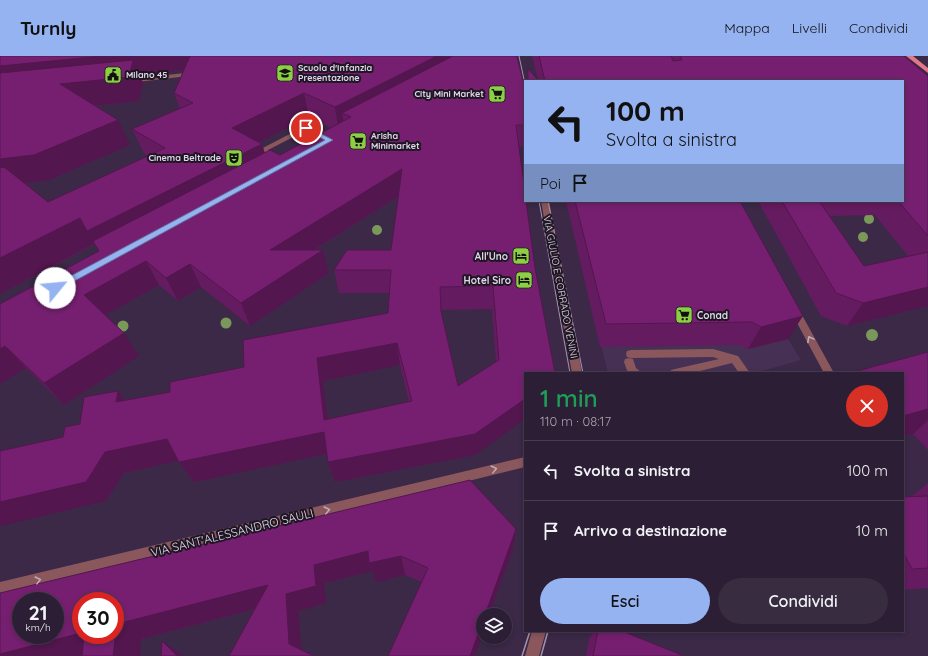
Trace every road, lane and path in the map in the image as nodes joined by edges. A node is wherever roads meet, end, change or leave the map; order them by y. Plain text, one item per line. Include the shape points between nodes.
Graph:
1 (909, 56) edge
2 (928, 71) edge
3 (206, 73) edge
4 (119, 82) edge
5 (330, 140) edge
6 (288, 163) edge
7 (545, 202) edge
8 (788, 297) edge
9 (734, 359) junction
10 (577, 372) edge
11 (635, 372) edge
12 (679, 372) edge
13 (744, 372) edge
14 (828, 372) edge
15 (524, 462) edge
16 (0, 589) edge
17 (539, 632) edge
18 (532, 656) edge

1 - 2 main road
3 - 4 street
5 - 6 street via 306,128 263,150
7 - 10 street, VIA GIULIO E CORRADO VENINI
14 -> 8 street
9 - 11 street via 713,352 630,358 632,370
9 - 12 street
9 - 13 street
16 -> 15 street, VIA SANT'ALESSANDRO SAULI
17 - 18 street

